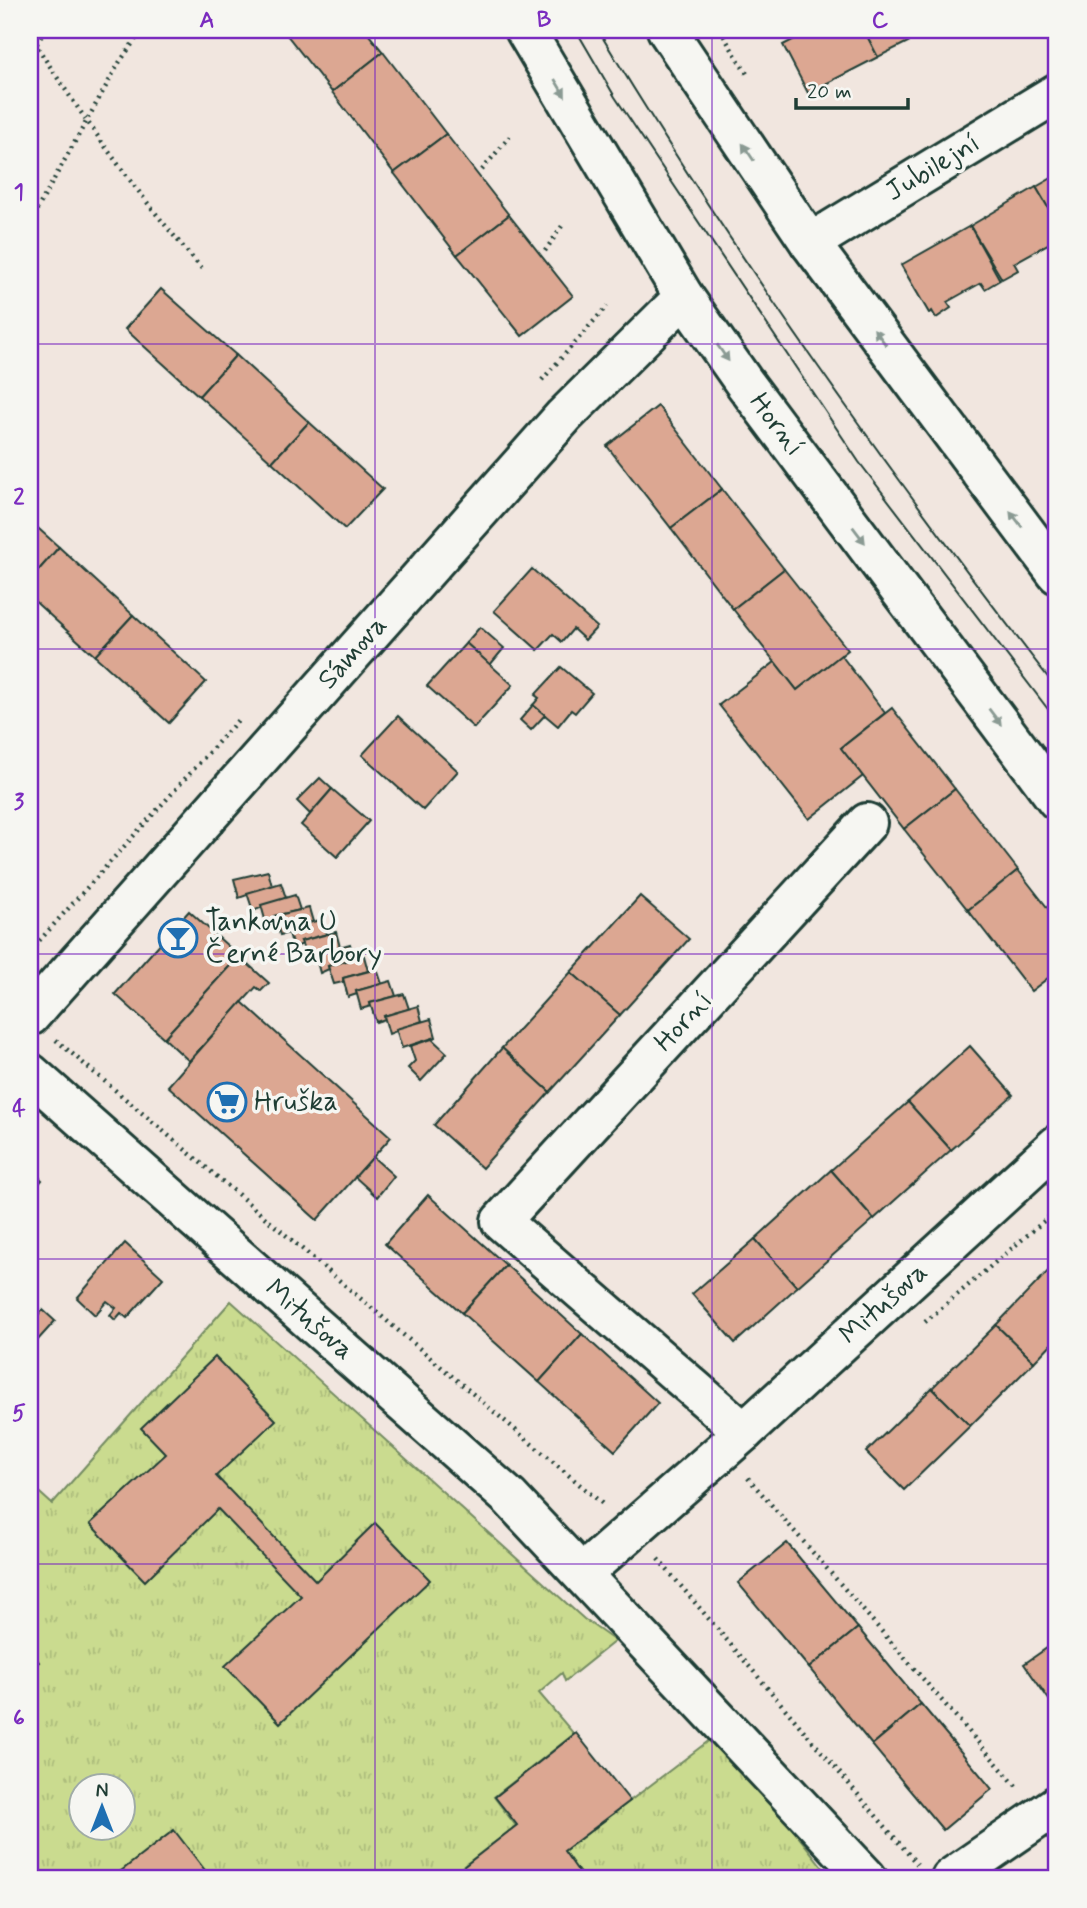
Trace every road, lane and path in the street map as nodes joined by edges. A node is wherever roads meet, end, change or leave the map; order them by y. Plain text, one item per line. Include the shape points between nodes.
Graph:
1 (45, 30) edge
2 (142, 30) edge
3 (525, 30) edge
4 (667, 30) edge
5 (36, 45) junction
6 (30, 56) edge
7 (1057, 93) edge
8 (86, 122) junction
9 (511, 135) dead end
10 (482, 170) dead end
11 (30, 222) edge
12 (562, 226) dead end
13 (810, 243) junction
14 (545, 251) dead end
15 (203, 270) dead end
16 (684, 297) junction
17 (607, 306) dead end
18 (536, 386) dead end
19 (1057, 574) edge
20 (241, 717) dead end
21 (1057, 800) edge
22 (867, 823) dead end
23 (30, 951) edge
24 (30, 1016) edge
25 (30, 1073) edge
26 (1057, 1146) edge
27 (1057, 1210) edge
28 (922, 1325) dead end
29 (750, 1449) junction
30 (583, 1573) junction
31 (1050, 1810) edge
32 (867, 1878) edge
33 (951, 1878) edge

1 - 5 path
2 - 8 path
3 -> 16 street, Horní
13 -> 4 street
5 - 6 path
5 - 8 path
7 - 13 street, Jubilejní
8 - 11 path
8 - 15 path
9 - 10 path
12 - 14 path
19 -> 13 street
16 -> 21 street, Horní
16 - 24 street, Sámova via 564,416
17 - 18 path
20 - 23 path
22 - 29 street, Horní via 501,1221
25 - 30 street, Mitušova via 510,1498
26 - 29 street, Mitušova
27 - 28 path
29 - 30 street, Mitušova
29 - 31 path via 745,1475
30 - 32 street, Mitušova
31 - 33 street

